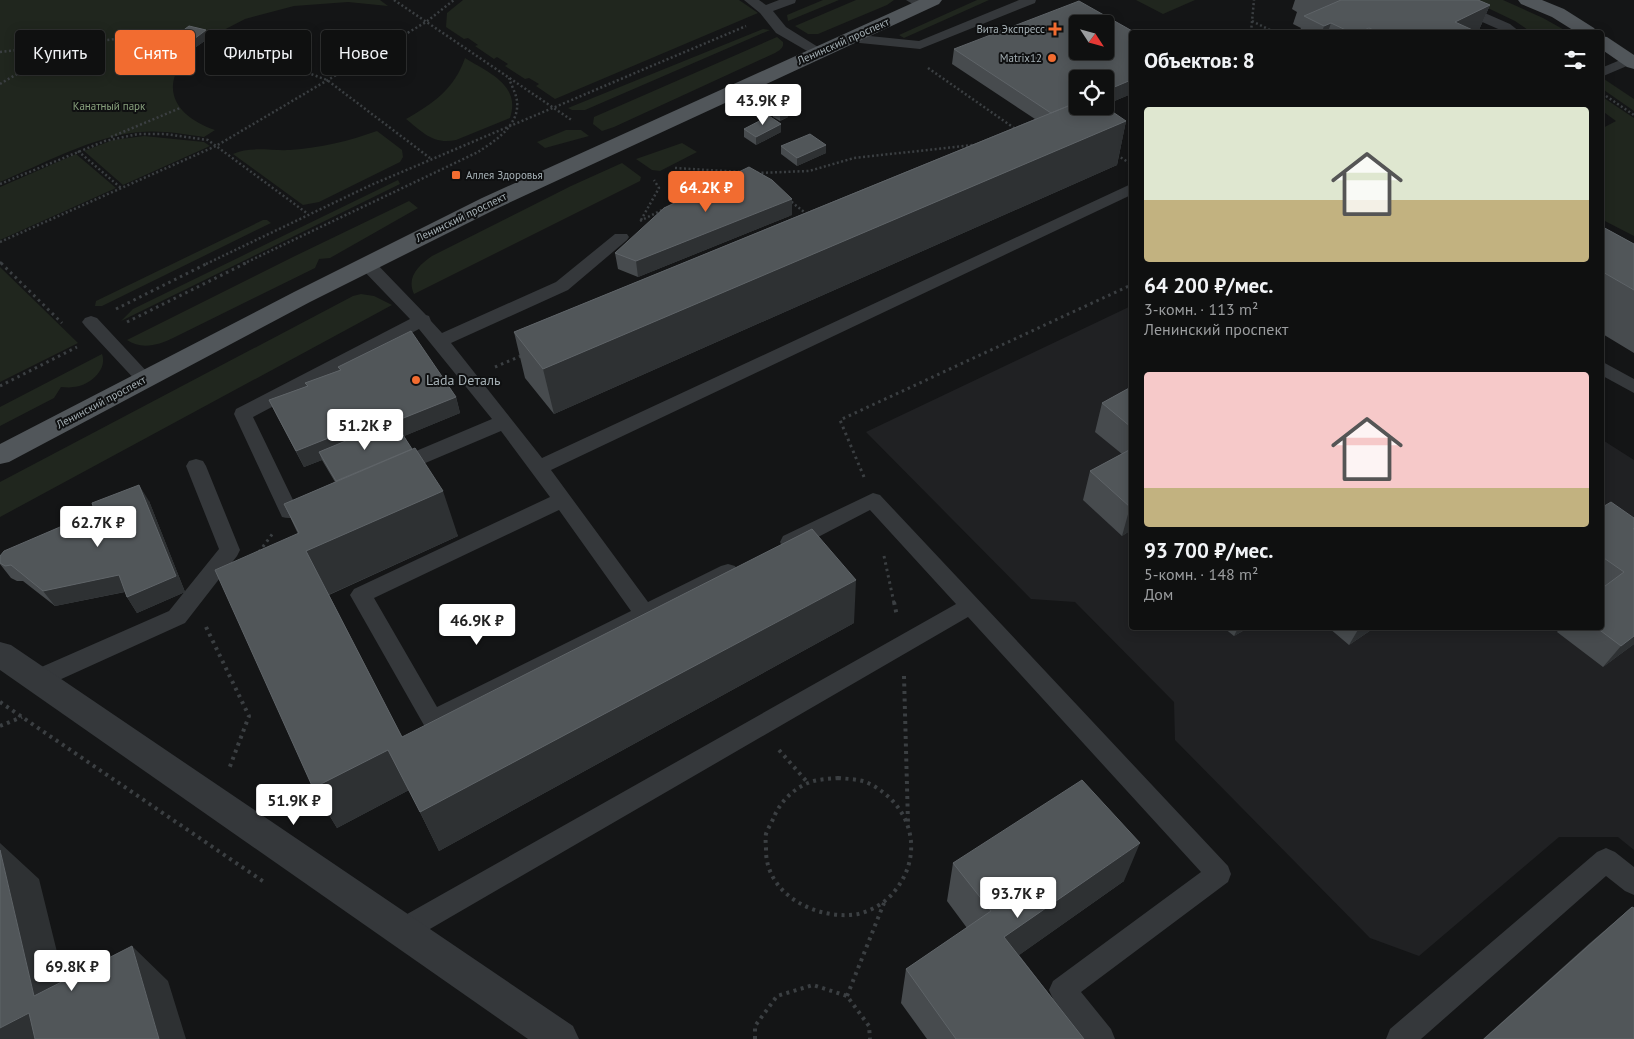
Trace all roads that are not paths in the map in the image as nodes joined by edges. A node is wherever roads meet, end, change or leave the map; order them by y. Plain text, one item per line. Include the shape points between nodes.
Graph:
1 (750, 0) edge
2 (790, 0) edge
3 (1030, 0) edge
4 (1444, 0) edge
5 (1527, 0) edge
6 (922, 2) edge
7 (1552, 6) edge
8 (768, 13) junction
9 (1510, 30) edge
10 (1585, 30) edge
11 (850, 38) junction
12 (1604, 43) edge
13 (819, 52) junction
14 (1632, 61) edge
15 (1604, 72) edge
16 (1129, 190) edge
17 (621, 237) road end
18 (367, 264) junction
19 (423, 320) junction
20 (97, 328) road end
21 (440, 341) junction
22 (1604, 369) edge
23 (144, 379) junction
24 (1634, 387) edge
25 (504, 422) junction
26 (0, 455) edge
27 (196, 466) dead end
28 (539, 468) junction
29 (378, 474) edge
30 (562, 500) junction
31 (316, 501) edge
32 (970, 606) junction
33 (645, 614) junction
34 (0, 654) edge
35 (38, 679) junction
36 (1634, 883) edge
37 (402, 931) junction
38 (560, 1039) edge
39 (1101, 1039) edge
40 (1400, 1039) edge

1 - 8 lane
2 - 8 lane
3 - 11 lane via 920,45
4 - 9 lane
5 - 7 main road
6 - 11 main road, Ленинский проспект
7 - 10 main road
8 - 13 lane via 781,30
11 - 13 main road, Ленинский проспект
12 - 14 main road
13 - 18 main road, Ленинский проспект via 490,203
14 - 15 lane
16 - 28 lane
17 - 21 lane via 562,286
18 - 19 lane
18 - 23 main road, Ленинский проспект
19 - 21 lane
19 - 31 lane via 243,414 289,512
20 - 23 lane
21 - 25 lane
22 - 24 lane
23 - 26 main road, Ленинский проспект
25 - 28 lane
25 - 29 lane
27 - 35 lane via 230,550 177,617
28 - 30 lane
30 - 33 lane
30 - 33 lane via 361,595 433,720
32 - 33 lane via 873,500
32 - 37 lane
32 - 39 lane via 1219,874 1062,990
34 - 35 street
35 - 37 street
36 - 40 lane via 1606,860
37 - 38 street

